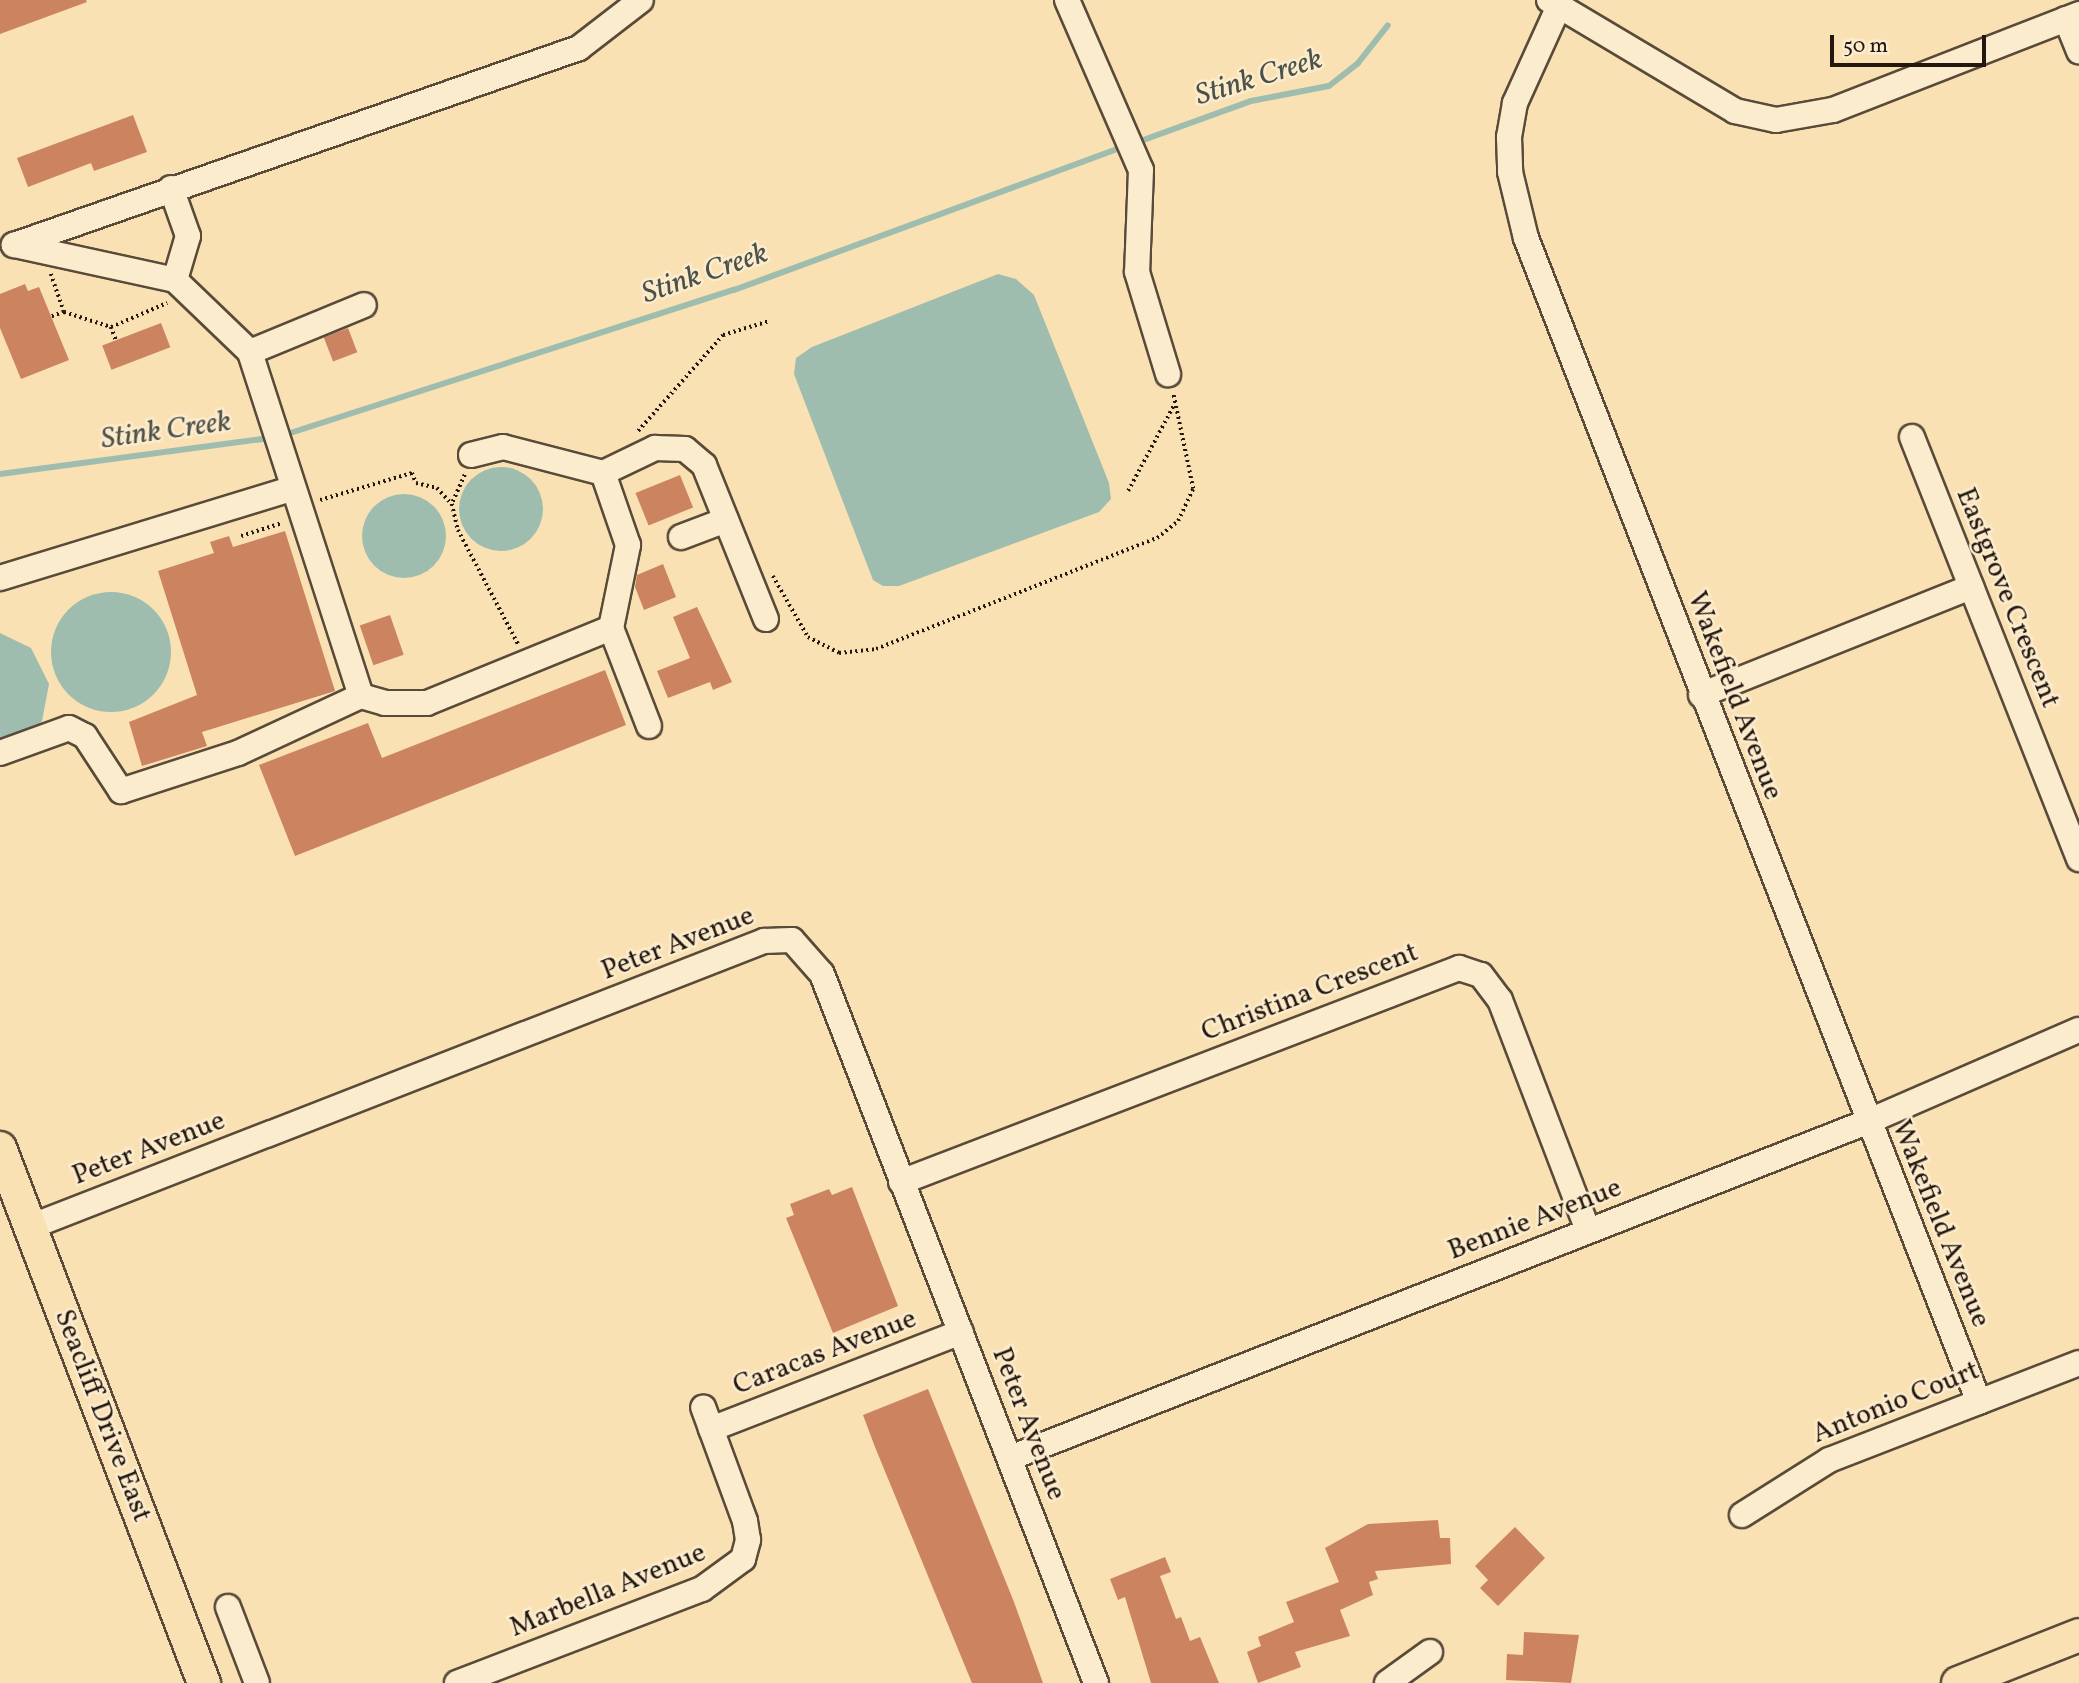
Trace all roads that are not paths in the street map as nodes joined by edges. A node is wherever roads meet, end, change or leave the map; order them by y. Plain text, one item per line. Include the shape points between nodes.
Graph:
1 (641, 0) edge
2 (1067, 0) edge
3 (1554, 3) edge
4 (2072, 17) edge
5 (2079, 52) edge
6 (171, 188) junction
7 (7, 248) edge
8 (182, 287) junction
9 (364, 305) dead end
10 (250, 352) junction
11 (1168, 374) road end
12 (1912, 437) dead end
13 (476, 454) road end
14 (603, 473) junction
15 (297, 504) junction
16 (726, 520) junction
17 (681, 537) dead end
18 (0, 578) edge
19 (1971, 587) junction
20 (766, 619) dead end
21 (611, 628) junction
22 (1701, 695) junction
23 (361, 696) junction
24 (649, 726) dead end
25 (0, 753) edge
26 (2079, 859) edge
27 (2079, 1030) edge
28 (1867, 1122) junction
29 (0, 1148) edge
30 (901, 1182) junction
31 (30, 1227) junction
32 (1588, 1231) junction
33 (961, 1332) junction
34 (2079, 1363) edge
35 (1979, 1402) junction
36 (707, 1418) joint
37 (1010, 1458) junction
38 (1742, 1514) dead end
39 (228, 1607) dead end
40 (2079, 1635) edge
41 (1430, 1652) dead end
42 (204, 1683) edge
43 (257, 1683) edge
44 (457, 1683) edge
45 (1096, 1683) edge
46 (1387, 1683) edge
47 (1958, 1683) edge

1 - 6 street via 579,48
2 - 11 street via 1141,170 1137,272
3 - 4 street via 1735,111 1776,120 1833,110
3 - 22 street, Wakefield Avenue via 1515,103 1510,172 1526,238
4 - 5 street
6 - 7 street
6 - 8 street via 188,236
7 - 8 street via 43,251
8 - 10 street
9 - 10 street
10 - 15 street
12 - 19 street, Eastgrove Crescent
13 - 14 street via 503,447
14 - 16 street via 655,449 685,449 704,466
14 - 21 street via 628,545
15 - 18 street
15 - 23 street
16 - 17 street
16 - 20 street
19 - 22 street
19 - 26 street, Eastgrove Crescent
21 - 23 street via 428,703 385,703
21 - 24 street
22 - 28 street, Wakefield Avenue
23 - 25 street via 238,753 121,791 85,736 69,727
27 - 28 street, Bennie Avenue
28 - 32 street, Bennie Avenue
28 - 35 street, Wakefield Avenue
29 - 31 main road, Seacliff Drive East
30 - 31 street, Peter Avenue via 822,974 804,948 780,938
30 - 32 street, Christina Crescent via 1459,968 1481,975 1500,1000
30 - 33 street, Peter Avenue
31 - 42 main road, Seacliff Drive East
32 - 37 street, Bennie Avenue
33 - 36 street, Caracas Avenue
33 - 37 street, Peter Avenue
34 - 35 street, Antonio Court
35 - 38 street, Antonio Court via 1829,1460
36 - 44 street, Marbella Avenue via 748,1540 743,1559 729,1574
37 - 45 street, Peter Avenue
39 - 43 street
40 - 47 main road
41 - 46 street

